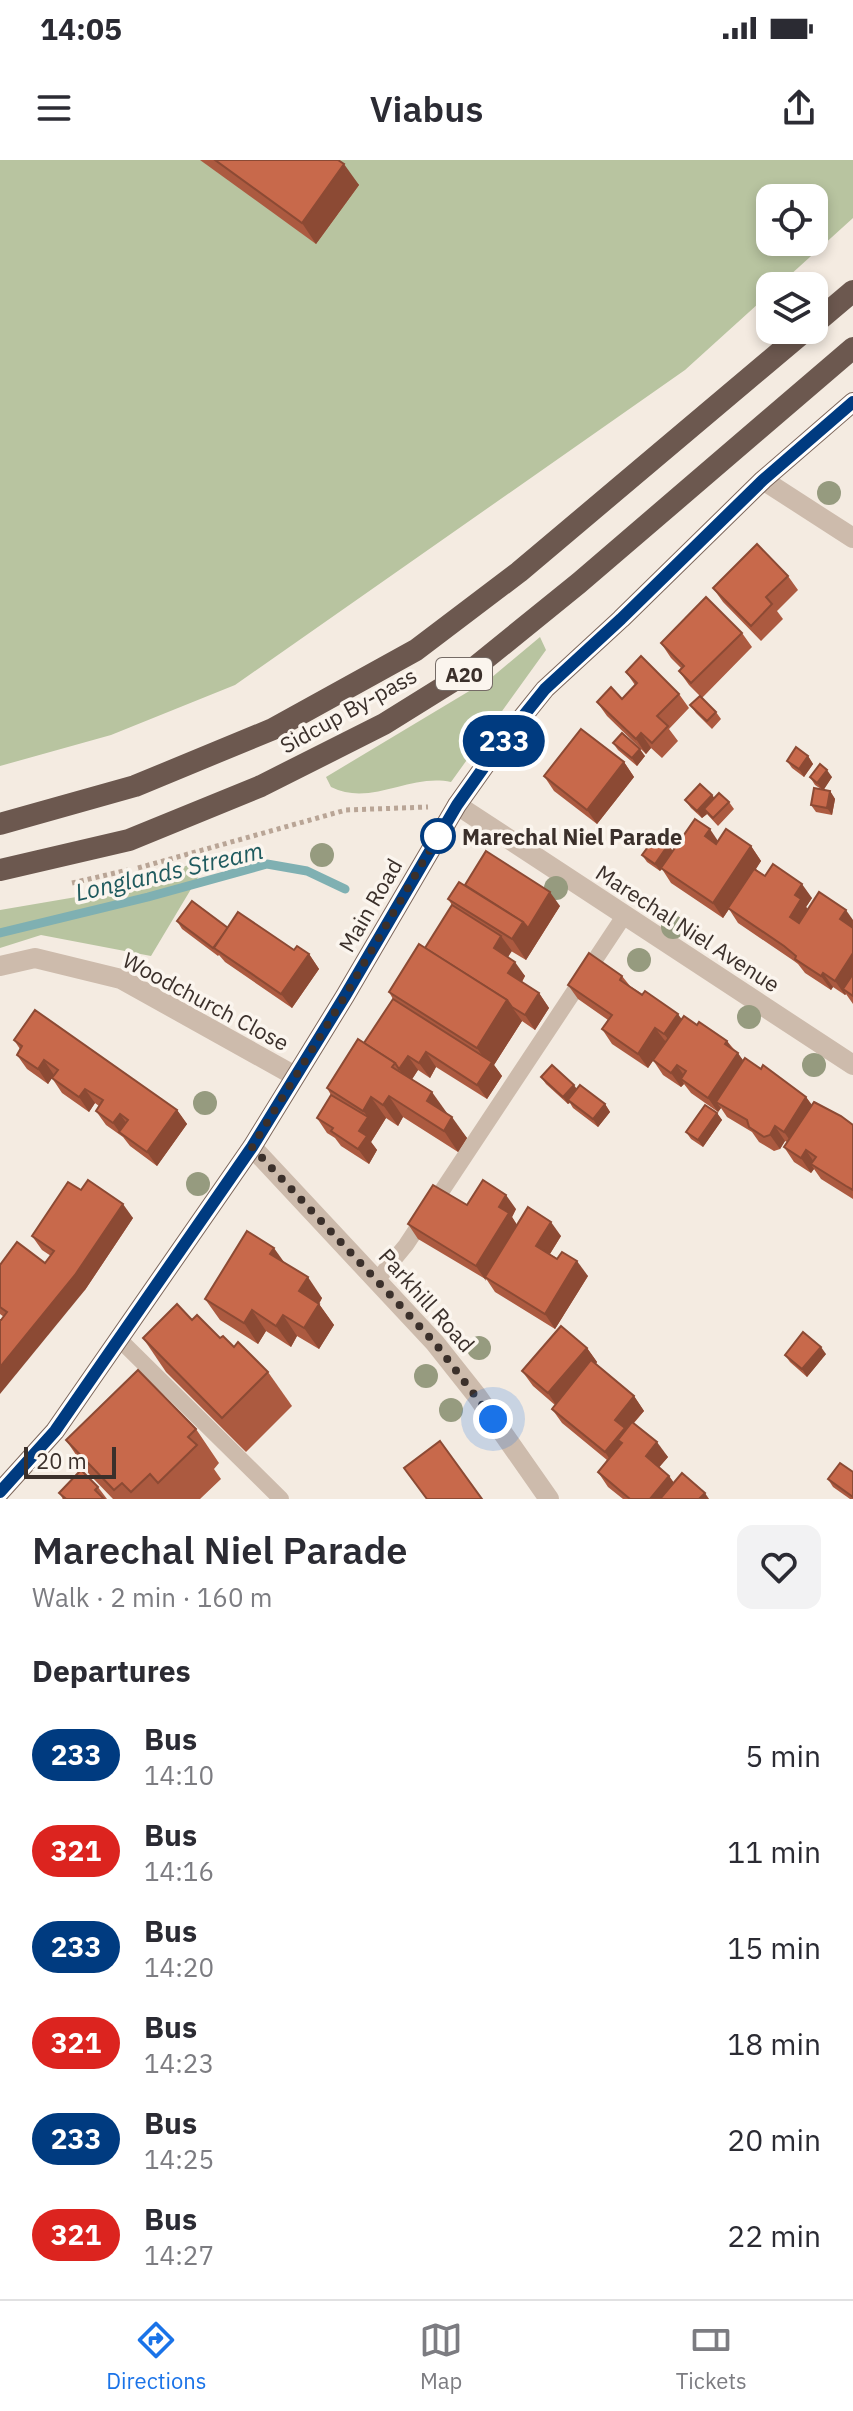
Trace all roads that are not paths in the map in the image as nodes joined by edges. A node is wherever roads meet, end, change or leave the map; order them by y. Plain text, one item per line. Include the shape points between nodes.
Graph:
1 (853, 291) edge
2 (828, 312) edge
3 (789, 344) edge
4 (853, 348) edge
5 (853, 402) edge
6 (763, 480) junction
7 (853, 538) edge
8 (457, 805) junction
9 (0, 824) edge
10 (0, 870) edge
11 (624, 916) junction
12 (0, 966) edge
13 (853, 1065) edge
14 (295, 1076) junction
15 (252, 1147) junction
16 (377, 1280) junction
17 (120, 1340) junction
18 (0, 1492) edge
19 (281, 1499) edge
20 (549, 1499) edge

1 - 2 highway
3 - 9 highway, Sidcup By-pass / A20 via 519,572 416,650 273,729 135,786
4 - 10 highway, Sidcup By-pass / A20 via 474,668 384,724 261,786 129,840
5 - 6 main road, Main Road
6 - 7 street
6 - 8 main road, Main Road via 545,689
8 - 11 street, Marechal Niel Avenue
8 - 14 main road, Main Road
11 - 13 street, Marechal Niel Avenue
11 - 16 lane via 406,1245
12 - 14 street, Woodchurch Close via 35,958 121,979
14 - 15 main road, Main Road
15 - 16 street, Parkhill Road
15 - 17 main road, Main Road
16 - 20 street, Parkhill Road via 477,1396
17 - 18 main road, Main Road via 55,1431
17 - 19 lane

